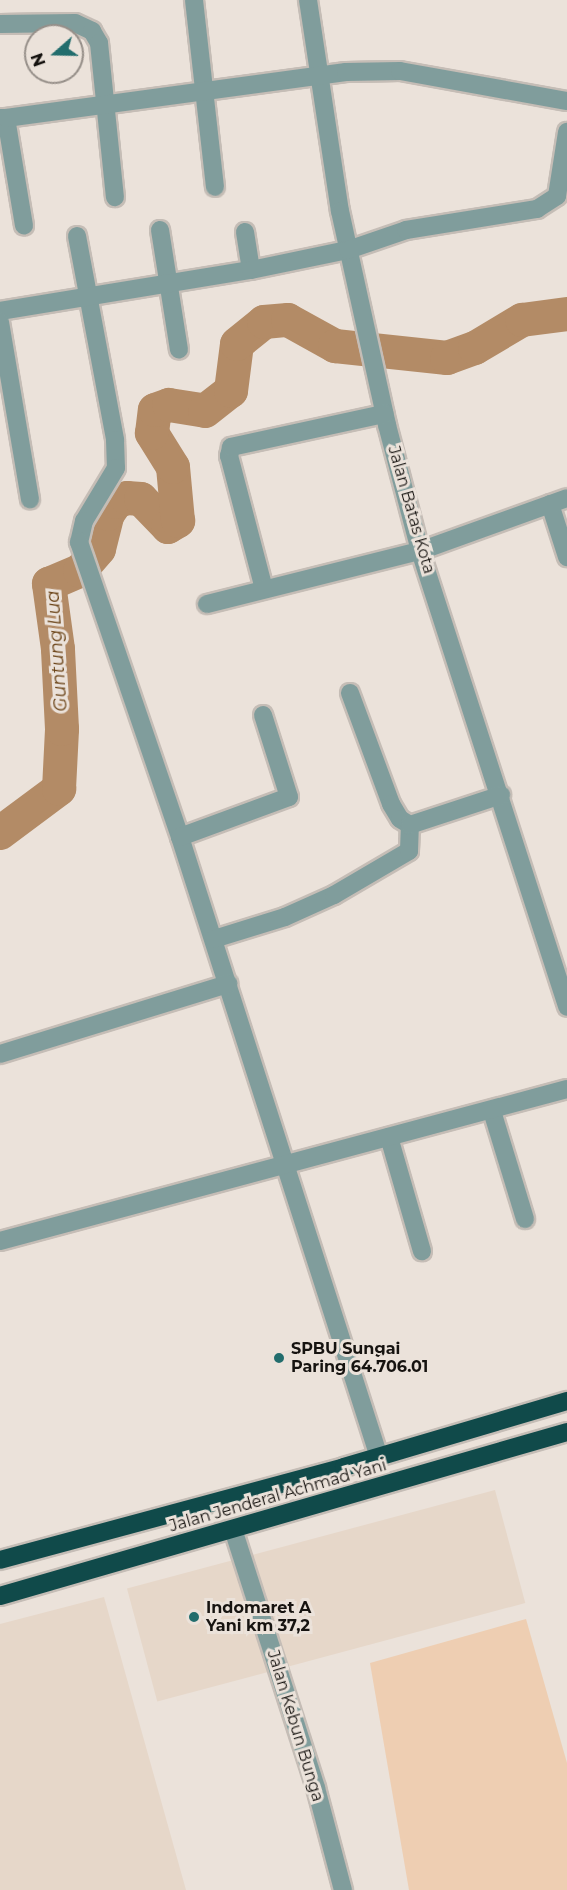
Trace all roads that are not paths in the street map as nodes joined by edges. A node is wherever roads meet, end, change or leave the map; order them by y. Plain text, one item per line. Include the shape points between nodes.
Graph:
1 (194, 0) edge
2 (308, 0) edge
3 (0, 24) edge
4 (319, 74) junction
5 (205, 93) junction
6 (567, 101) edge
7 (104, 106) junction
8 (3, 118) edge
9 (567, 132) edge
10 (215, 187) dead end
11 (115, 197) dead end
12 (24, 226) dead end
13 (160, 230) dead end
14 (245, 232) dead end
15 (77, 236) dead end
16 (348, 250) junction
17 (251, 270) junction
18 (169, 285) junction
19 (86, 299) junction
20 (0, 311) edge
21 (0, 322) edge
22 (179, 350) dead end
23 (384, 414) junction
24 (30, 499) dead end
25 (558, 501) edge
26 (420, 551) junction
27 (567, 557) edge
28 (264, 590) junction
29 (207, 604) dead end
30 (350, 693) dead end
31 (263, 715) dead end
32 (501, 795) junction
33 (410, 825) junction
34 (180, 837) junction
35 (214, 939) junction
36 (228, 984) junction
37 (567, 1007) edge
38 (0, 1054) edge
39 (567, 1089) edge
40 (492, 1111) junction
41 (389, 1137) junction
42 (287, 1164) junction
43 (525, 1220) dead end
44 (0, 1241) edge
45 (422, 1251) dead end
46 (567, 1401) edge
47 (567, 1432) edge
48 (456, 1433) junction
49 (379, 1457) junction
50 (466, 1462) junction
51 (233, 1529) junction
52 (0, 1560) edge
53 (0, 1596) edge
54 (343, 1890) edge

1 - 5 street
2 - 4 street, Jalan Batas Kota
3 - 7 street via 75,23 92,31 99,43
4 - 5 street
4 - 6 street via 400,71
4 - 16 street, Jalan Batas Kota
5 - 7 street
5 - 10 street
7 - 8 street
7 - 11 street
8 - 12 street
9 - 16 street via 557,196 545,206 406,230
13 - 18 street
14 - 17 street
15 - 19 street
16 - 17 street
16 - 23 street, Jalan Batas Kota
17 - 18 street
18 - 19 street
18 - 22 street
19 - 20 street
19 - 34 street via 115,440 116,468 79,531 84,556
21 - 24 street
23 - 26 street, Jalan Batas Kota
23 - 28 street via 236,444 229,451
25 - 26 street
25 - 27 street
26 - 28 street
26 - 32 street, Jalan Batas Kota
28 - 29 street
30 - 33 street via 391,804 400,819
31 - 34 street via 289,797
32 - 33 street
32 - 37 street, Jalan Batas Kota
33 - 35 street via 412,845 404,856 312,906
34 - 35 street
35 - 36 street
36 - 38 street
36 - 42 street
39 - 40 street
40 - 41 street
40 - 43 street
41 - 42 street
41 - 45 street
42 - 44 street
42 - 49 street
46 - 48 highway, Jalan Jenderal Achmad Yani
47 - 50 highway, Jalan Jenderal Achmad Yani
48 - 49 highway, Jalan Jenderal Achmad Yani
48 - 50 highway
49 - 52 highway, Jalan Jenderal Achmad Yani
50 - 51 highway, Jalan Jenderal Achmad Yani
51 - 53 highway, Jalan Jenderal Achmad Yani
51 - 54 street, Jalan Kebun Bunga via 316,1788

